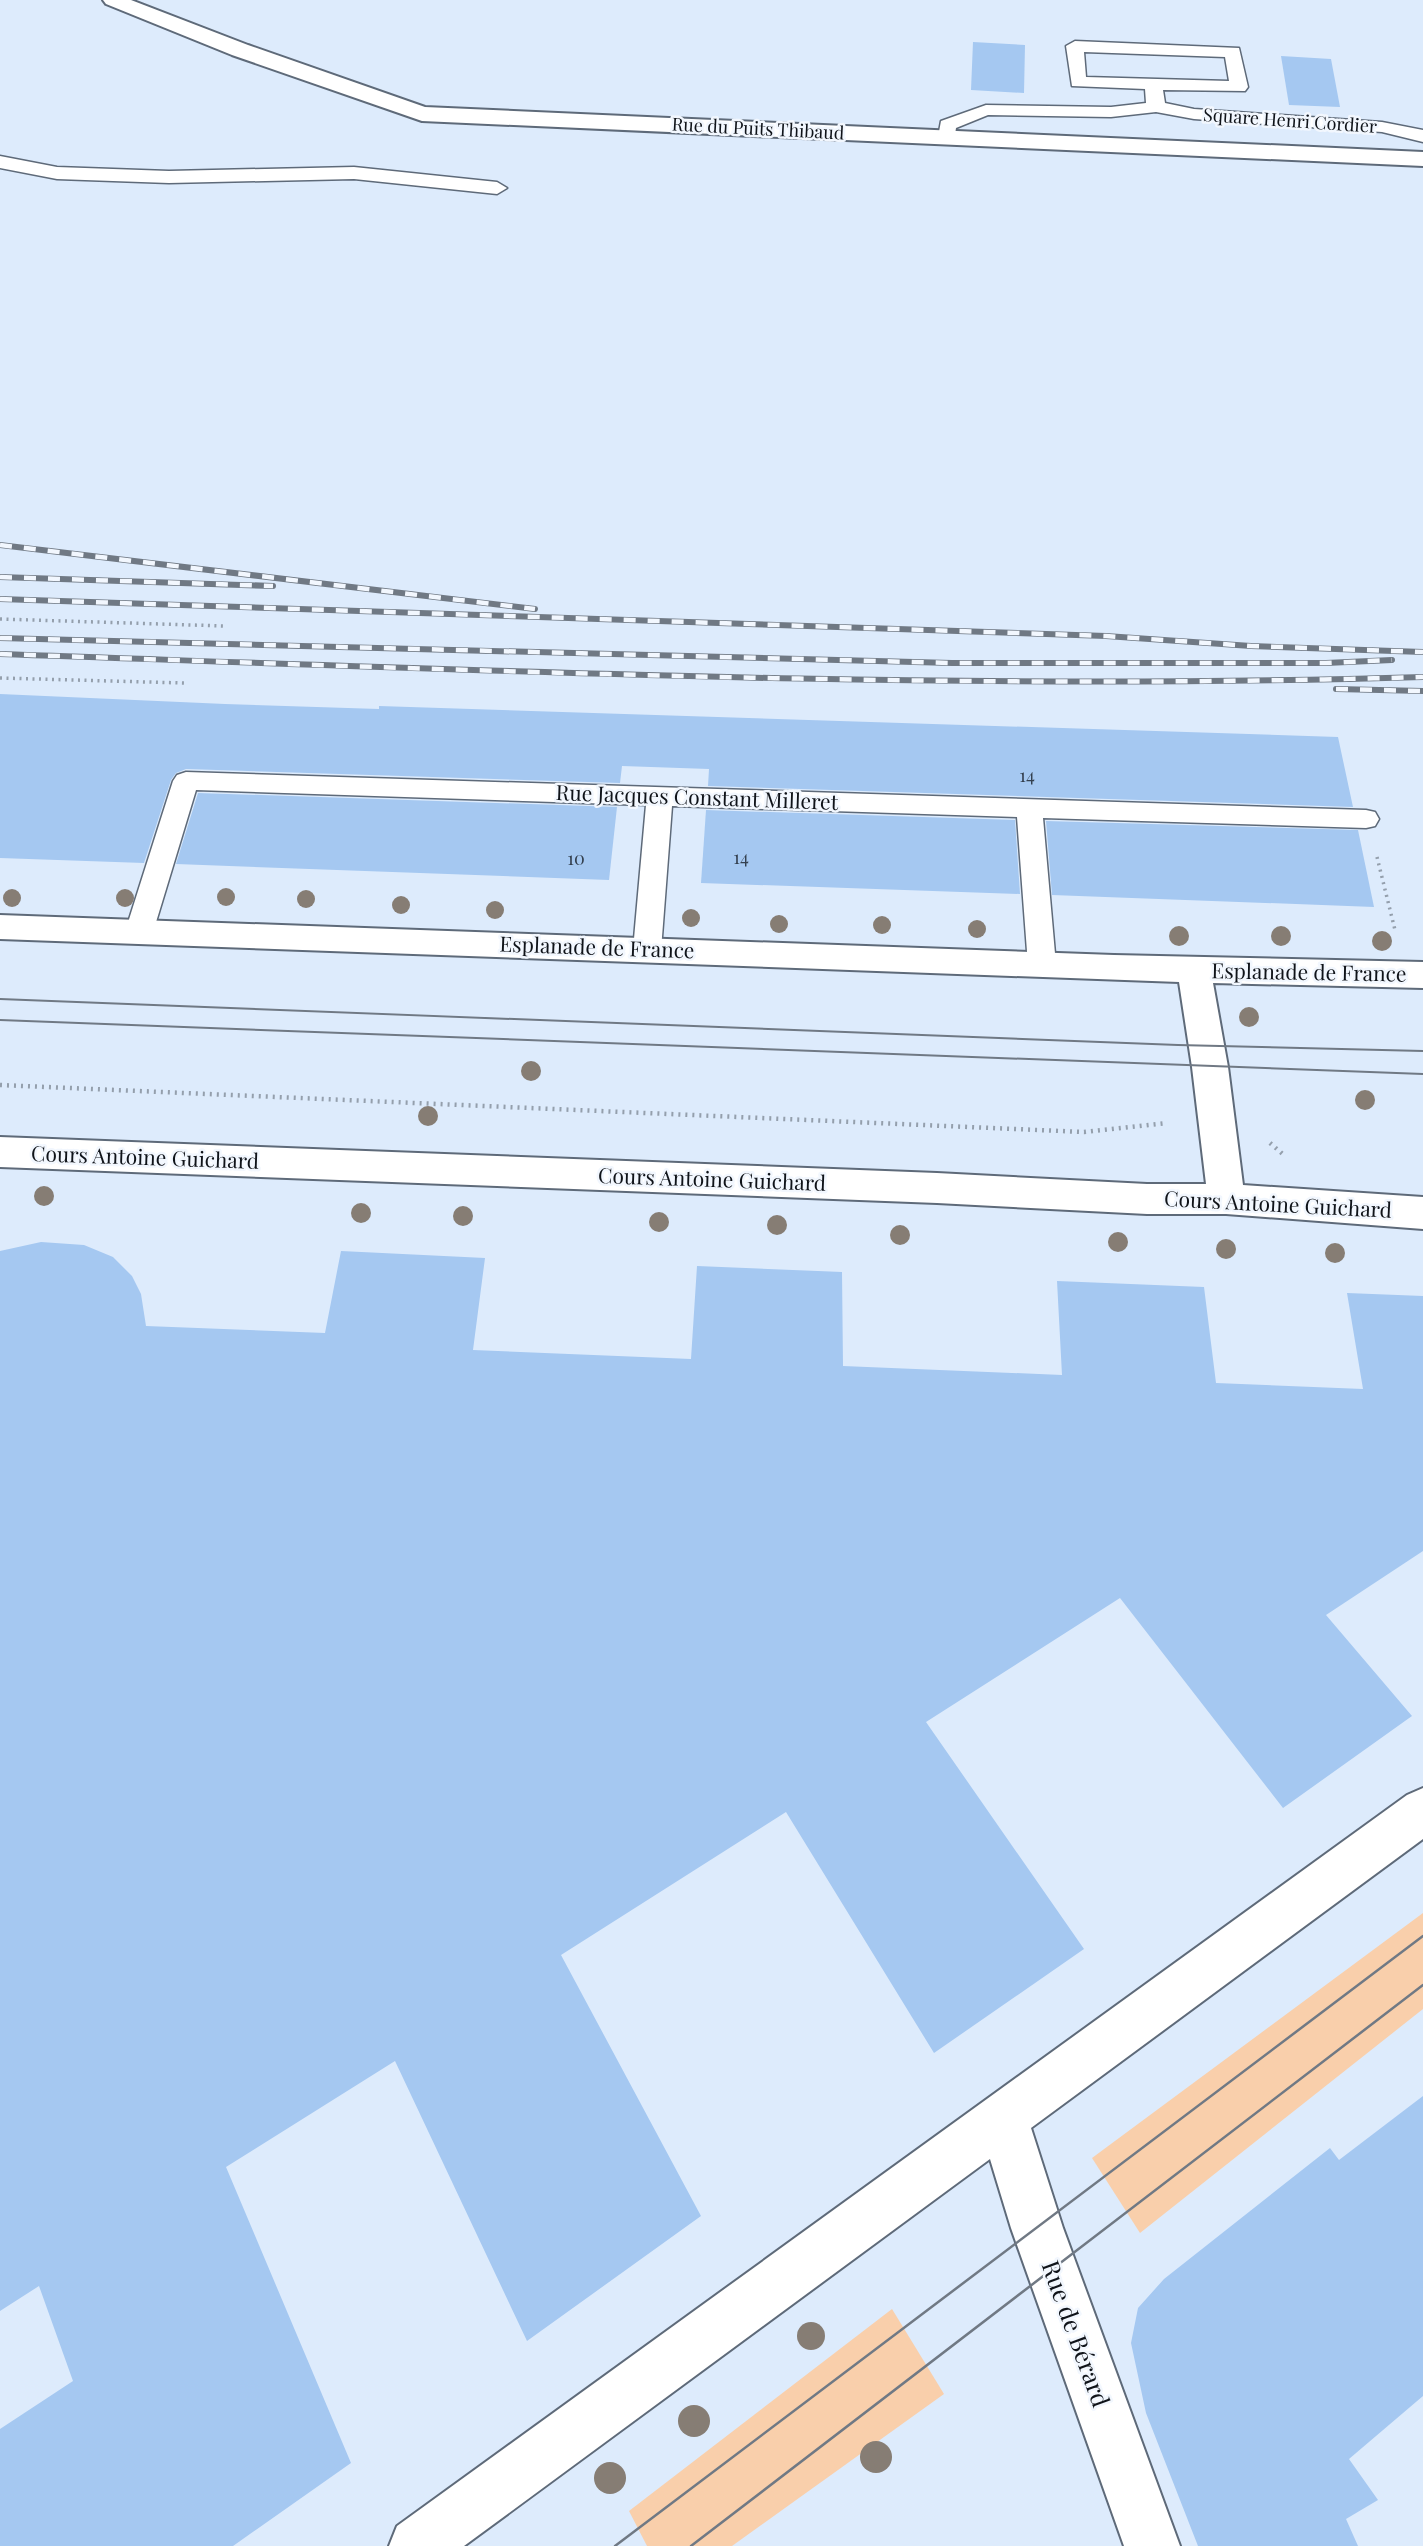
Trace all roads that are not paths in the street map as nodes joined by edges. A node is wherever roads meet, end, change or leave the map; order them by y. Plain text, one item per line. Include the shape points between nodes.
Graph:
1 (113, 0) edge
2 (1153, 84) junction
3 (1156, 107) junction
4 (1423, 136) edge
5 (947, 138) junction
6 (1423, 159) edge
7 (0, 162) edge
8 (497, 188) dead end
9 (660, 797) junction
10 (1029, 809) junction
11 (1366, 819) road end
12 (0, 927) edge
13 (139, 932) junction
14 (647, 950) junction
15 (1042, 965) junction
16 (1194, 970) junction
17 (1414, 975) edge
18 (0, 1152) edge
19 (1226, 1199) junction
20 (1423, 1213) edge
21 (1423, 1811) edge
22 (1003, 2120) junction
23 (417, 2546) edge
24 (1152, 2546) edge

1 - 5 street, Rue du Puits Thibaud via 422,114
2 - 2 lane, Square Henri Cordier via 1239,87 1233,52 1075,46 1078,82
2 - 3 lane
3 - 4 lane, Square Henri Cordier via 1194,114 1382,127
3 - 5 lane, Square Henri Cordier via 1111,112 986,110 947,125
5 - 6 street, Rue du Puits Thibaud
7 - 8 lane via 57,173 169,177 354,173
9 - 10 lane, Rue Jacques Constant Milleret
9 - 13 lane, Rue Jacques Constant Milleret via 186,781
9 - 14 lane
10 - 11 lane, Rue Jacques Constant Milleret
10 - 15 lane
12 - 13 street, Esplanade de France
13 - 14 street, Esplanade de France
14 - 15 street, Esplanade de France
15 - 16 street, Esplanade de France
16 - 17 street, Esplanade de France
16 - 19 street, Esplanade de France
18 - 19 street, Cours Antoine Guichard
19 - 20 street, Cours Antoine Guichard
21 - 22 street
22 - 23 street
22 - 24 street, Rue de Bérard via 1037,2228

